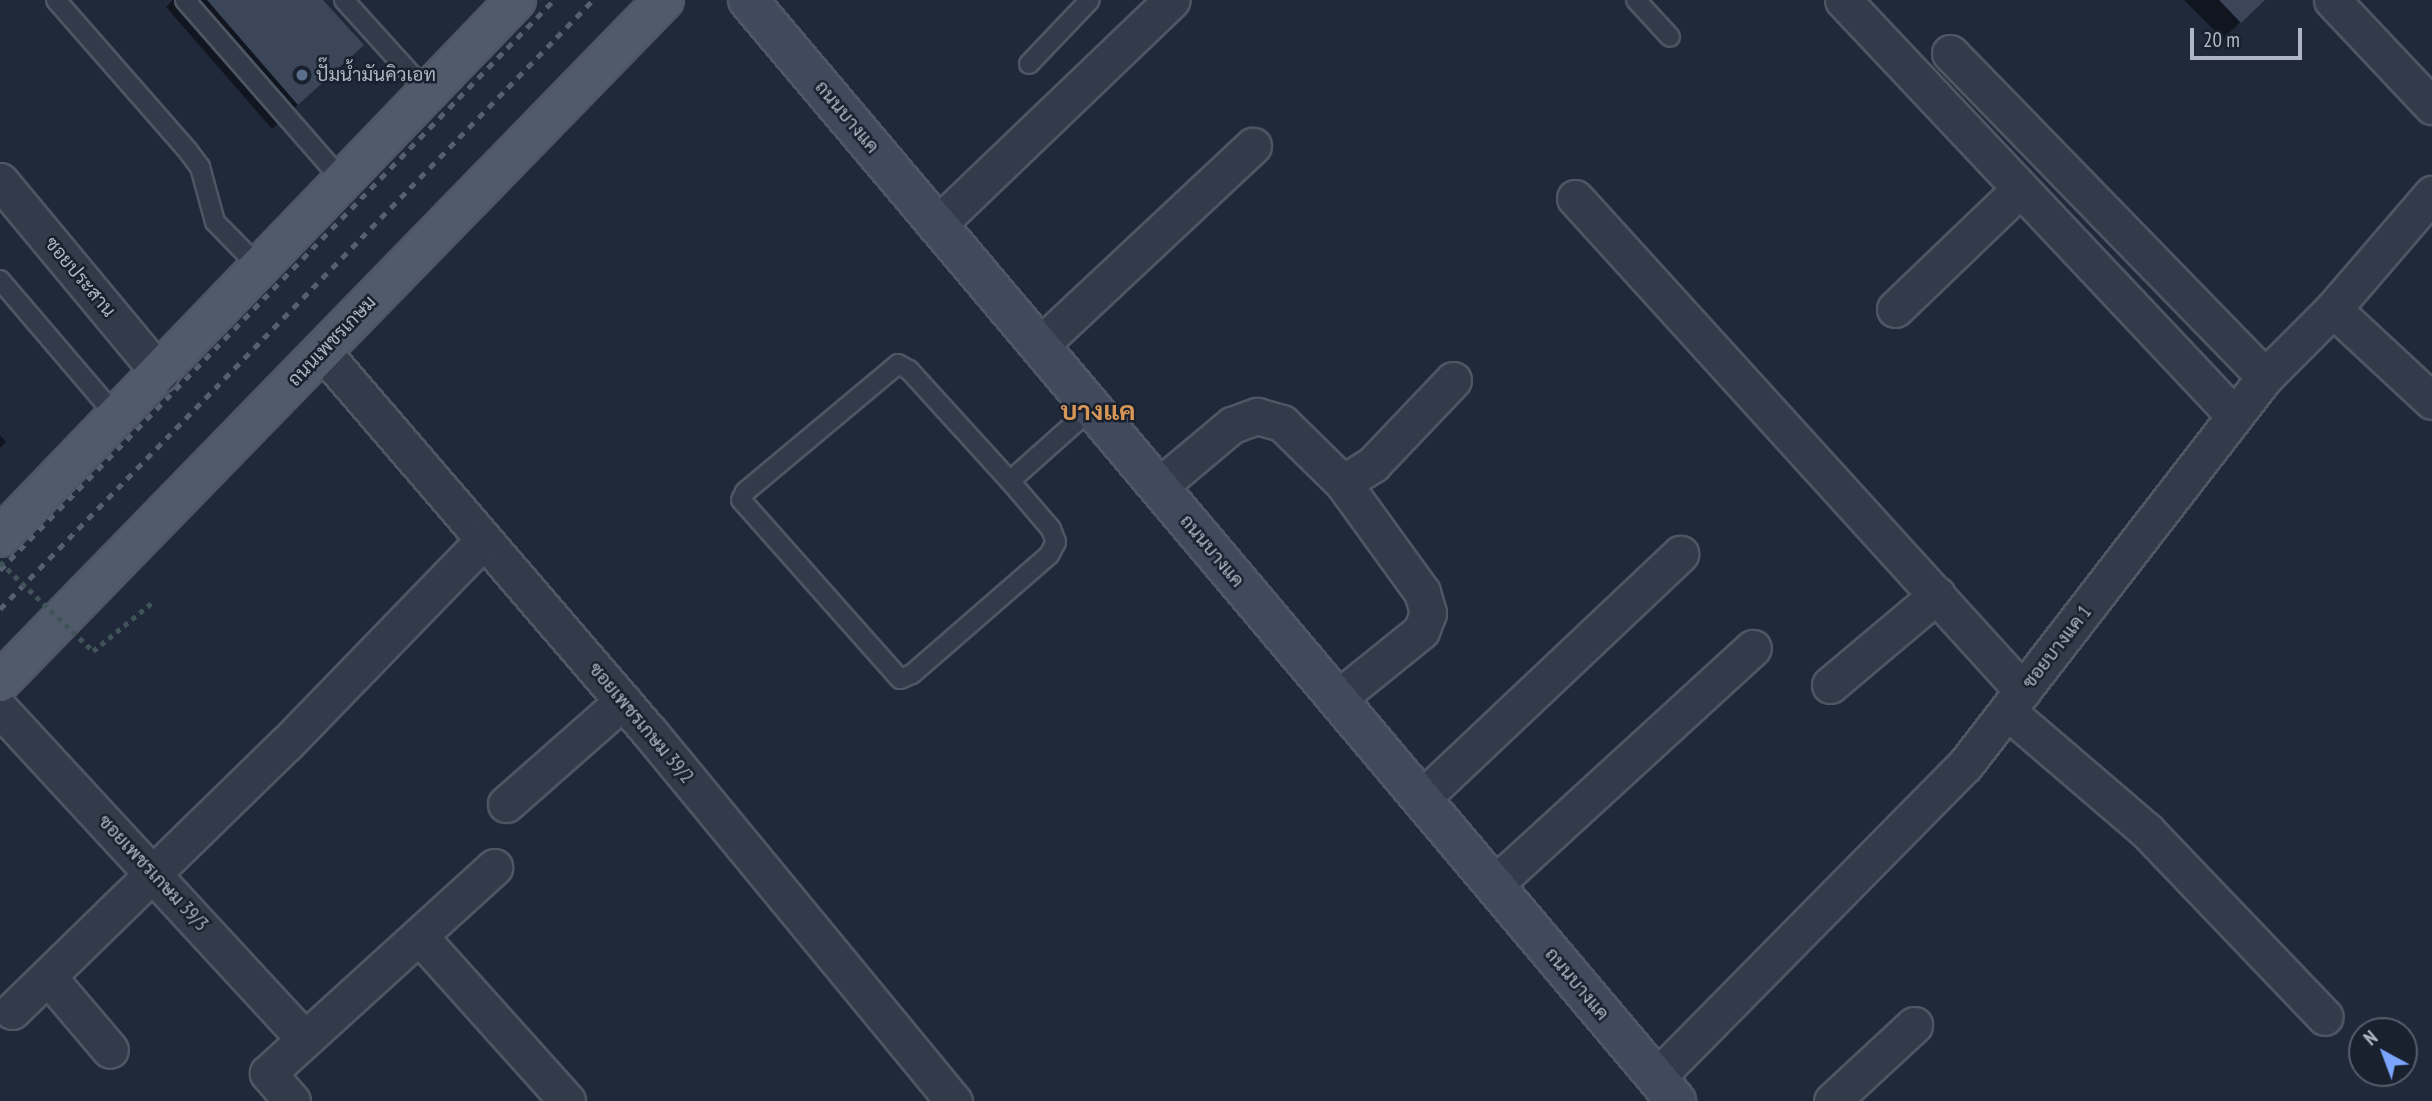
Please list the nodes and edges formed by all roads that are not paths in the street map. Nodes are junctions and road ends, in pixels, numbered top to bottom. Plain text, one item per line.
1 (56, 0) edge
2 (185, 0) edge
3 (344, 0) edge
4 (516, 0) edge
5 (664, 0) edge
6 (748, 0) edge
7 (1090, 0) edge
8 (1172, 0) edge
9 (1636, 0) edge
10 (1843, 0) edge
11 (2332, 0) edge
12 (1670, 37) dead end
13 (1950, 53) dead end
14 (1029, 64) dead end
15 (427, 92) junction
16 (2432, 106) edge
17 (1253, 146) dead end
18 (0, 181) edge
19 (344, 182) junction
20 (2019, 190) junction
21 (2432, 194) edge
22 (1574, 198) dead end
23 (937, 225) junction
24 (261, 269) junction
25 (0, 280) edge
26 (1895, 309) dead end
27 (2333, 309) junction
28 (1039, 346) junction
29 (322, 351) junction
30 (160, 374) junction
31 (2265, 377) junction
32 (1453, 380) dead end
33 (2432, 401) edge
34 (1092, 408) junction
35 (2234, 415) junction
36 (117, 417) junction
37 (1010, 481) junction
38 (1343, 483) junction
39 (1158, 487) junction
40 (0, 537) edge
41 (484, 541) junction
42 (1680, 554) dead end
43 (1937, 596) junction
44 (1753, 648) dead end
45 (0, 682) edge
46 (1830, 685) dead end
47 (1337, 699) junction
48 (623, 701) junction
49 (2015, 701) junction
50 (0, 709) edge
51 (1421, 799) junction
52 (506, 804) dead end
53 (494, 867) dead end
54 (154, 873) junction
55 (1494, 886) junction
56 (420, 937) junction
57 (49, 978) junction
58 (12, 1011) dead end
59 (2325, 1017) dead end
60 (1914, 1025) dead end
61 (304, 1039) junction
62 (110, 1050) dead end
63 (1666, 1089) edge
64 (292, 1101) edge
65 (567, 1101) edge
66 (954, 1101) edge
67 (1832, 1101) edge

1 - 24 lane
2 - 19 lane
3 - 15 lane
4 - 15 main road
5 - 29 main road, ถนนเพชรเกษม
6 - 23 main road, ถนนบางแค
7 - 14 lane
8 - 23 street
9 - 12 lane
10 - 20 street
11 - 16 street
13 - 31 street
15 - 19 main road
17 - 28 street
18 - 30 street, ซอยประสาน
19 - 24 main road
20 - 26 street
20 - 35 street
21 - 27 street, ซอยบางแค 1
22 - 43 street
23 - 28 main road, ถนนบางแค
24 - 30 main road
25 - 36 lane
27 - 31 street, ซอยบางแค 1
27 - 33 street
28 - 34 main road, ถนนบางแค
29 - 41 street, ซอยเพชรเกษม 39/2
29 - 45 main road, ถนนเพชรเกษม
30 - 36 main road
31 - 35 street, ซอยบางแค 1
32 - 38 street
34 - 37 lane
34 - 39 main road, ถนนบางแค
35 - 49 street, ซอยบางแค 1
36 - 40 main road
37 - 37 lane
38 - 39 street
38 - 47 street
39 - 47 main road, ถนนบางแค
41 - 48 street, ซอยเพชรเกษม 39/2
41 - 54 street
42 - 51 street
43 - 46 street
43 - 49 street
44 - 55 street
47 - 51 main road, ถนนบางแค
48 - 52 street
48 - 66 street, ซอยเพชรเกษม 39/2
49 - 59 street
49 - 63 street, ซอยบางแค 1
50 - 54 street, ซอยเพชรเกษม 39/3
51 - 55 main road, ถนนบางแค
53 - 56 street
54 - 57 street
54 - 61 street, ซอยเพชรเกษม 39/3
55 - 63 main road, ถนนบางแค
56 - 61 street
56 - 65 street
57 - 58 street
57 - 62 street
60 - 67 street
61 - 64 street

